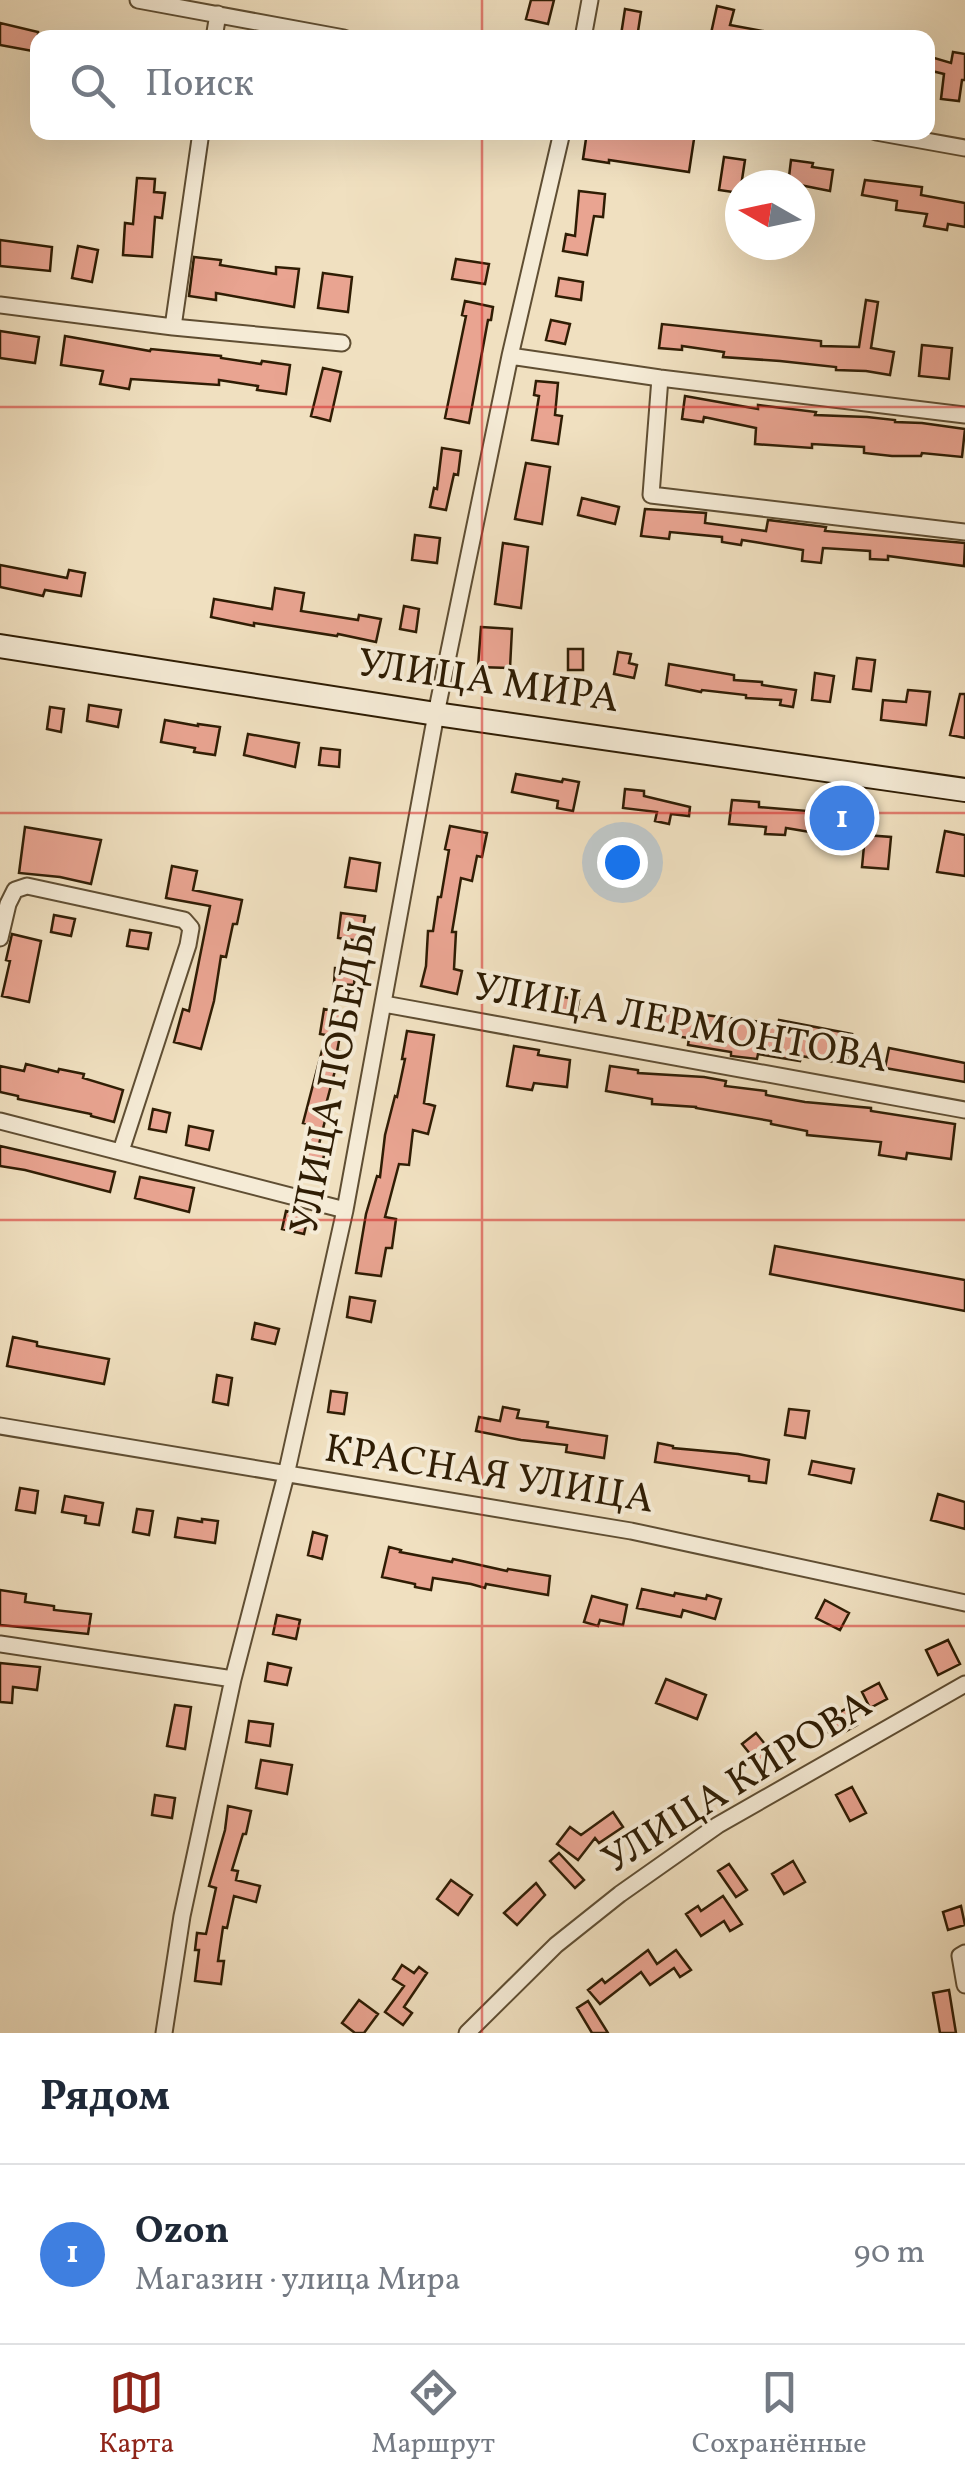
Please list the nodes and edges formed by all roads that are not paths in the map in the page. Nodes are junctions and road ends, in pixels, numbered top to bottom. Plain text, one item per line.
1 (138, 0) edge
2 (590, 0) edge
3 (218, 14) junction
4 (215, 30) edge
5 (302, 30) edge
6 (584, 30) edge
7 (200, 140) edge
8 (560, 140) edge
9 (920, 140) edge
10 (965, 148) edge
11 (0, 306) edge
12 (172, 327) junction
13 (342, 343) dead end
14 (510, 356) junction
15 (660, 378) junction
16 (965, 415) edge
17 (965, 532) edge
18 (0, 646) edge
19 (436, 714) junction
20 (965, 790) edge
21 (0, 938) edge
22 (384, 1004) junction
23 (965, 1110) edge
24 (0, 1121) edge
25 (121, 1151) junction
26 (344, 1210) junction
27 (0, 1426) edge
28 (286, 1475) junction
29 (965, 1603) edge
30 (0, 1644) edge
31 (234, 1679) junction
32 (965, 1684) edge
33 (965, 1953) edge
34 (965, 1985) edge
35 (164, 2033) edge
36 (467, 2033) edge

1 - 3 street
2 - 6 street
3 - 4 street
3 - 5 street
7 - 12 street
8 - 14 street, УЛИЦА ПОБЕДЫ
9 - 10 street
11 - 12 street
12 - 13 street
14 - 15 street
14 - 19 street, УЛИЦА ПОБЕДЫ
15 - 16 street
15 - 17 street
18 - 19 main road, УЛИЦА МИРА
19 - 20 main road, УЛИЦА МИРА
19 - 22 street, УЛИЦА ПОБЕДЫ
21 - 25 street
22 - 23 street, УЛИЦА ЛЕРМОНТОВА
22 - 26 street, УЛИЦА ПОБЕДЫ
24 - 25 street
25 - 26 street
26 - 28 street, УЛИЦА ПОБЕДЫ
27 - 28 street, КРАСНАЯ УЛИЦА
28 - 29 street, КРАСНАЯ УЛИЦА
28 - 31 street, УЛИЦА ПОБЕДЫ
30 - 31 street
31 - 35 street, УЛИЦА ПОБЕДЫ
32 - 36 street, УЛИЦА КИРОВА
33 - 34 street

